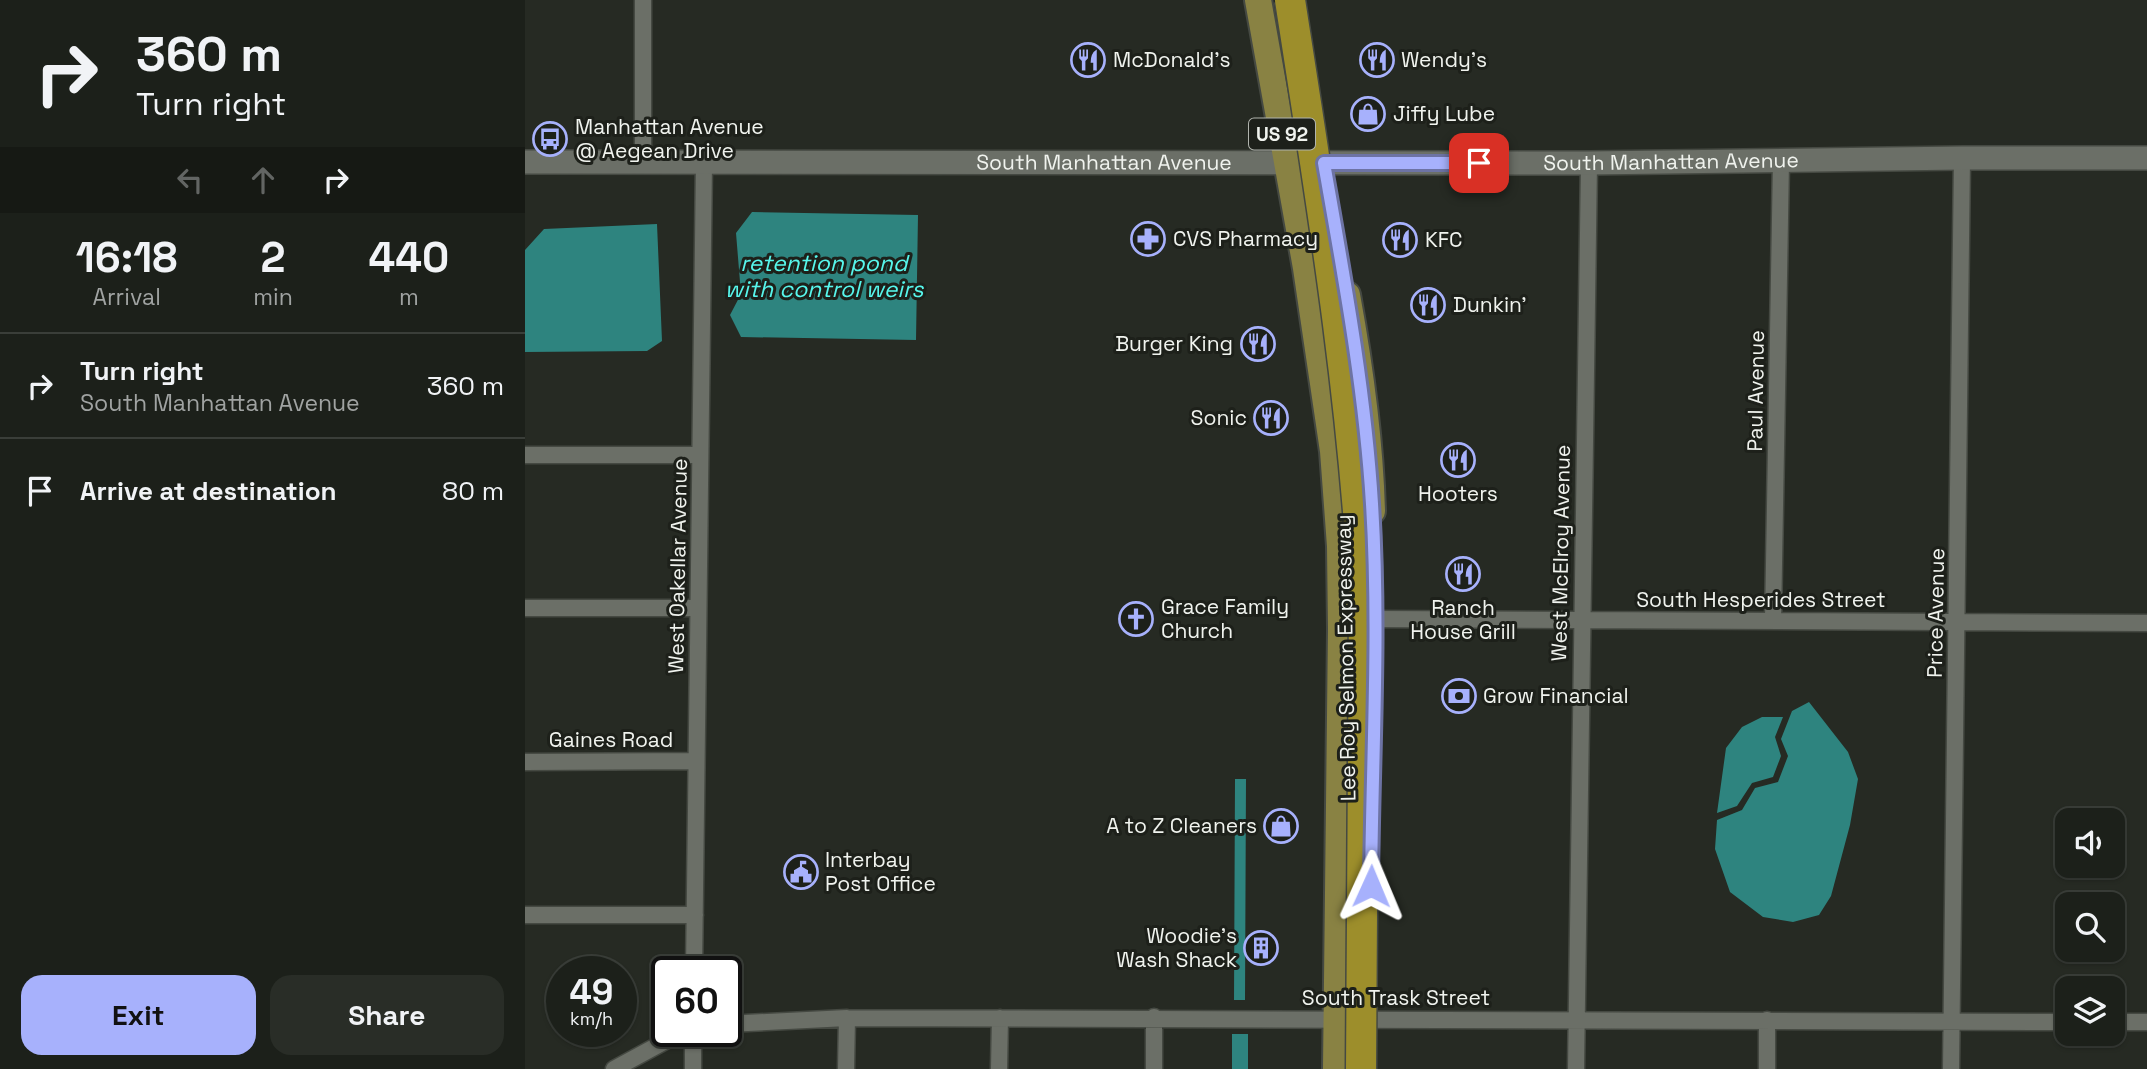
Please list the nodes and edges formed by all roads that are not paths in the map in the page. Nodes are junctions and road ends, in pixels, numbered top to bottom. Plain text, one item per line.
1 (643, 0) edge
2 (1258, 0) edge
3 (1269, 0) edge
4 (1277, 0) edge
5 (1293, 0) edge
6 (1962, 158) junction
7 (2147, 158) edge
8 (1781, 161) junction
9 (525, 162) edge
10 (643, 162) junction
11 (703, 162) junction
12 (1288, 162) junction
13 (1324, 163) junction
14 (1589, 163) junction
15 (700, 454) junction
16 (525, 455) edge
17 (1373, 525) junction
18 (1340, 546) junction
19 (525, 608) edge
20 (698, 608) junction
21 (1374, 619) junction
22 (1581, 620) junction
23 (1773, 621) junction
24 (1957, 622) junction
25 (2147, 623) edge
26 (697, 761) junction
27 (525, 762) edge
28 (1372, 774) junction
29 (1338, 858) junction
30 (525, 915) edge
31 (695, 915) junction
32 (694, 956) edge
33 (1154, 1017) junction
34 (847, 1018) junction
35 (1000, 1018) junction
36 (1336, 1019) junction
37 (1370, 1019) junction
38 (1577, 1019) junction
39 (1767, 1020) junction
40 (1952, 1021) junction
41 (2055, 1022) edge
42 (2125, 1022) edge
43 (2147, 1022) edge
44 (742, 1023) edge
45 (655, 1047) edge
46 (693, 1047) edge
47 (614, 1069) edge
48 (693, 1069) edge
49 (846, 1069) edge
50 (999, 1069) edge
51 (1154, 1069) edge
52 (1336, 1069) edge
53 (1345, 1069) edge
54 (1361, 1069) edge
55 (1369, 1069) edge
56 (1576, 1069) edge
57 (1766, 1069) edge
58 (1951, 1069) edge

1 - 10 street
2 - 12 main road, US 92
3 - 13 main road
4 - 53 highway, Lee Roy Selmon Expressway
5 - 13 main road, US 92
5 - 54 highway, Lee Roy Selmon Expressway, bridge
6 - 7 street, South Manhattan Avenue
6 - 8 street, South Manhattan Avenue
6 - 24 street, Price Avenue
8 - 14 street, South Manhattan Avenue
8 - 23 street, Paul Avenue
9 - 10 street, South Manhattan Avenue
10 - 11 street, South Manhattan Avenue
11 - 12 street, South Manhattan Avenue
11 - 15 street, West Oakellar Avenue
12 - 13 street, South Manhattan Avenue
12 - 17 main road
12 - 18 main road, US 92
13 - 14 street, South Manhattan Avenue
13 - 17 main road, US 92
14 - 22 street, West McElroy Avenue
15 - 16 street
15 - 20 street, West Oakellar Avenue
17 - 21 main road, US 92
18 - 28 main road
18 - 29 main road, US 92
19 - 20 street
20 - 26 street, West Oakellar Avenue
21 - 22 street, South Hesperides Street
21 - 28 main road, US 92
22 - 23 street, South Hesperides Street
22 - 38 street, West McElroy Avenue
23 - 24 street, South Hesperides Street
24 - 25 street, South Hesperides Street
24 - 40 street, Price Avenue
26 - 27 street, Gaines Road
26 - 31 street, West Oakellar Avenue
28 - 37 main road, US 92
29 - 36 main road, US 92
29 - 37 main road
30 - 31 street
31 - 32 street, West Oakellar Avenue
33 - 35 street, South Trask Street
33 - 36 street, South Trask Street
33 - 51 street
34 - 35 street, South Trask Street
34 - 44 street, South Trask Street
34 - 49 street
35 - 50 street
36 - 37 street, South Trask Street
36 - 52 main road, US 92
36 - 54 main road
37 - 38 street, South Trask Street
37 - 55 main road, US 92
38 - 39 street, South Trask Street
38 - 56 street, West McElroy Avenue
39 - 40 street, South Trask Street
39 - 57 street
40 - 41 street, South Trask Street
40 - 58 street, Price Avenue
42 - 43 street
45 - 47 street
46 - 48 street

